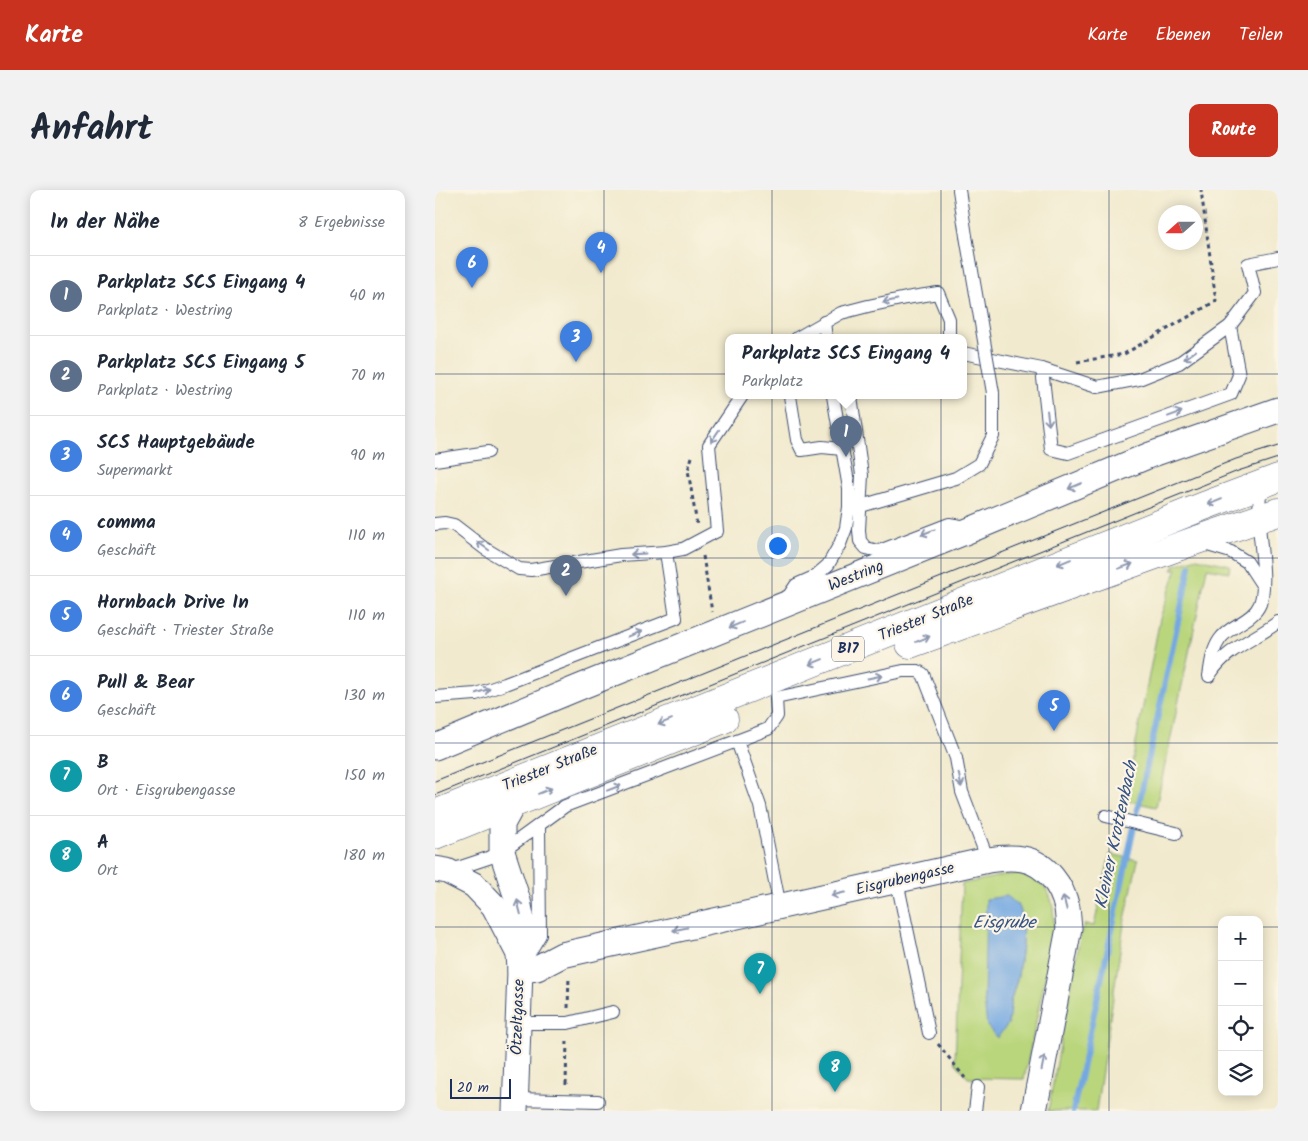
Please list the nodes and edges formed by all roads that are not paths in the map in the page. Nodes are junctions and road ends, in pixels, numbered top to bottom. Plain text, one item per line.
1 (959, 190) edge
2 (1278, 258) edge
3 (824, 322) junction
4 (1230, 326) junction
5 (804, 334) edge
6 (826, 334) edge
7 (949, 334) edge
8 (967, 354) edge
9 (1042, 370) junction
10 (740, 399) edge
11 (790, 399) edge
12 (834, 399) edge
13 (851, 399) edge
14 (1278, 410) edge
15 (842, 449) junction
16 (488, 452) dead end
17 (435, 460) edge
18 (1269, 481) edge
19 (855, 507) junction
20 (1272, 512) edge
21 (435, 524) edge
22 (975, 528) junction
23 (1194, 541) junction
24 (666, 552) junction
25 (1263, 588) junction
26 (781, 607) junction
27 (1278, 622) edge
28 (435, 697) edge
29 (776, 698) junction
30 (737, 741) junction
31 (435, 747) edge
32 (513, 804) junction
33 (435, 814) edge
34 (1112, 818) dead end
35 (539, 825) junction
36 (1176, 833) dead end
37 (435, 835) edge
38 (502, 852) junction
39 (988, 860) junction
40 (441, 871) edge
41 (897, 881) junction
42 (780, 907) junction
43 (519, 962) junction
44 (613, 1012) dead end
45 (518, 1023) junction
46 (929, 1033) road end
47 (978, 1087) road end
48 (598, 1101) dead end
49 (515, 1105) edge
50 (975, 1111) edge
51 (1034, 1111) edge

1 - 19 lane, bridge
2 - 4 lane
3 - 5 lane
3 - 6 lane
7 -> 3 lane
4 -> 9 lane
9 -> 4 lane
8 - 9 lane
10 -> 24 lane
11 - 15 lane
12 - 15 lane
13 - 19 lane
14 -> 22 street, Westring
15 - 19 lane
16 - 17 lane
18 - 20 lane
18 - 20 lane
18 -> 33 main road, Triester Straße / B17
22 -> 19 lane
19 - 26 lane
20 - 23 main road, Triester Straße / B17
20 - 25 lane
24 -> 21 lane
22 - 26 street, Westring
23 - 25 lane
29 -> 23 main road, Triester Straße / B17
28 -> 24 lane
25 - 27 lane
26 -> 31 street, Westring
29 - 30 lane
32 -> 29 main road, Triester Straße / B17
29 -> 39 lane
35 -> 30 lane
30 - 42 lane
32 - 37 main road, Triester Straße / B17
32 - 38 street, Ötzeltgasse
34 - 36 lane
35 - 38 lane
35 - 43 lane
38 - 40 lane
43 -> 38 street, Ötzeltgasse
39 - 41 street, Eisgrubengasse
51 -> 39 street, Eisgrubengasse
40 - 43 street, Ötzeltgasse
41 -> 42 street, Eisgrubengasse
41 - 46 lane
42 -> 43 street, Eisgrubengasse
43 - 45 street, Ötzeltgasse
44 - 45 lane
45 - 49 street, Ötzeltgasse
47 - 50 lane
48 - 49 lane

